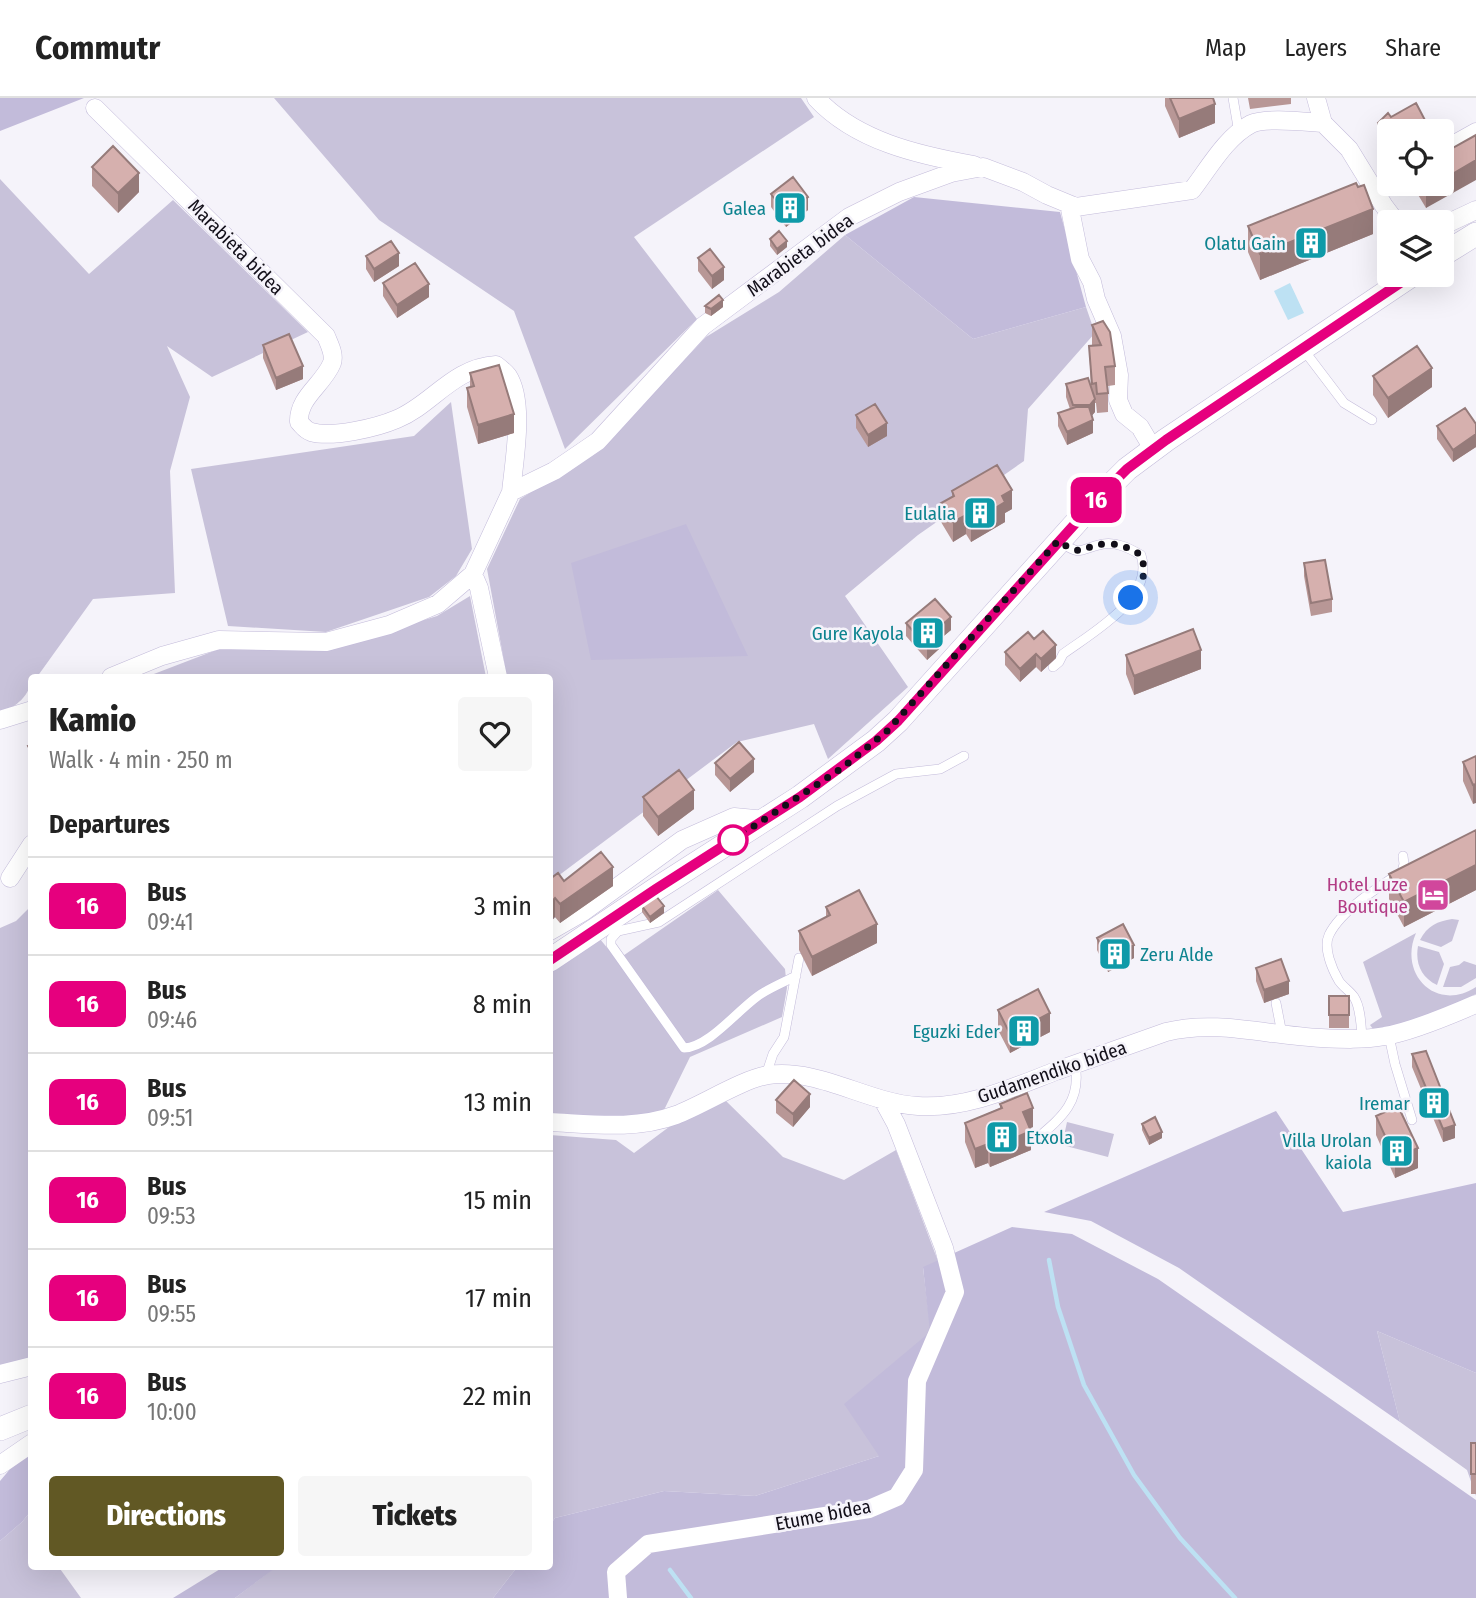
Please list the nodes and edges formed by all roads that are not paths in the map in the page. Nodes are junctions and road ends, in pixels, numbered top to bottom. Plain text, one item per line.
1 (816, 98) edge
2 (1233, 98) edge
3 (1316, 98) edge
4 (95, 108) dead end
5 (1323, 123) junction
6 (1476, 132) edge
7 (1239, 133) junction
8 (1454, 144) edge
9 (983, 167) junction
10 (1377, 180) edge
11 (1069, 204) junction
12 (1476, 210) edge
13 (1454, 220) edge
14 (1476, 234) edge
15 (1454, 248) edge
16 (1394, 287) edge
17 (1303, 349) junction
18 (1371, 420) dead end
19 (1153, 449) junction
20 (511, 492) junction
21 (1058, 541) junction
22 (472, 575) junction
23 (1052, 667) dead end
24 (118, 674) edge
25 (497, 674) edge
26 (28, 711) edge
27 (0, 720) edge
28 (964, 756) dead end
29 (765, 820) junction
30 (28, 849) edge
31 (1403, 856) dead end
32 (28, 870) edge
33 (5, 880) edge
34 (553, 929) edge
35 (553, 958) edge
36 (799, 958) dead end
37 (796, 976) junction
38 (1276, 1003) dead end
39 (1473, 1008) edge
40 (1282, 1034) junction
41 (1389, 1036) junction
42 (1362, 1038) junction
43 (1075, 1064) junction
44 (766, 1075) junction
45 (884, 1101) junction
46 (1412, 1120) dead end
47 (553, 1122) edge
48 (1035, 1140) dead end
49 (28, 1367) edge
50 (0, 1374) edge
51 (28, 1418) edge
52 (0, 1429) edge
53 (28, 1446) edge
54 (0, 1465) edge
55 (618, 1598) edge

1 - 9 street
2 - 7 lane
3 - 5 street
4 - 20 street, Marabieta bidea
5 - 7 street
5 - 10 street
6 - 8 street
7 - 11 street
9 - 11 street
9 - 20 street, Marabieta bidea
11 - 19 street
12 - 13 street
14 - 15 street
16 - 17 street
17 - 18 lane
17 - 19 street
19 - 21 street
20 - 22 street, Marabieta bidea
21 - 23 lane
21 - 29 street
22 - 24 street, Marabieta bidea
22 - 25 street
26 - 27 street
28 - 37 lane
29 - 34 street
29 - 35 street
30 - 33 street
31 - 42 lane
32 - 33 street
36 - 37 lane
37 - 44 lane
38 - 40 lane
39 - 41 street, Gudamendiko bidea
40 - 42 street, Gudamendiko bidea
40 - 43 street, Gudamendiko bidea
41 - 42 street, Gudamendiko bidea
41 - 46 lane
43 - 45 street, Gudamendiko bidea
43 - 48 lane
44 - 45 street, Gudamendiko bidea
44 - 47 street, Gudamendiko bidea
45 - 55 street, Etume bidea
49 - 50 street
51 - 52 street
53 - 54 street

